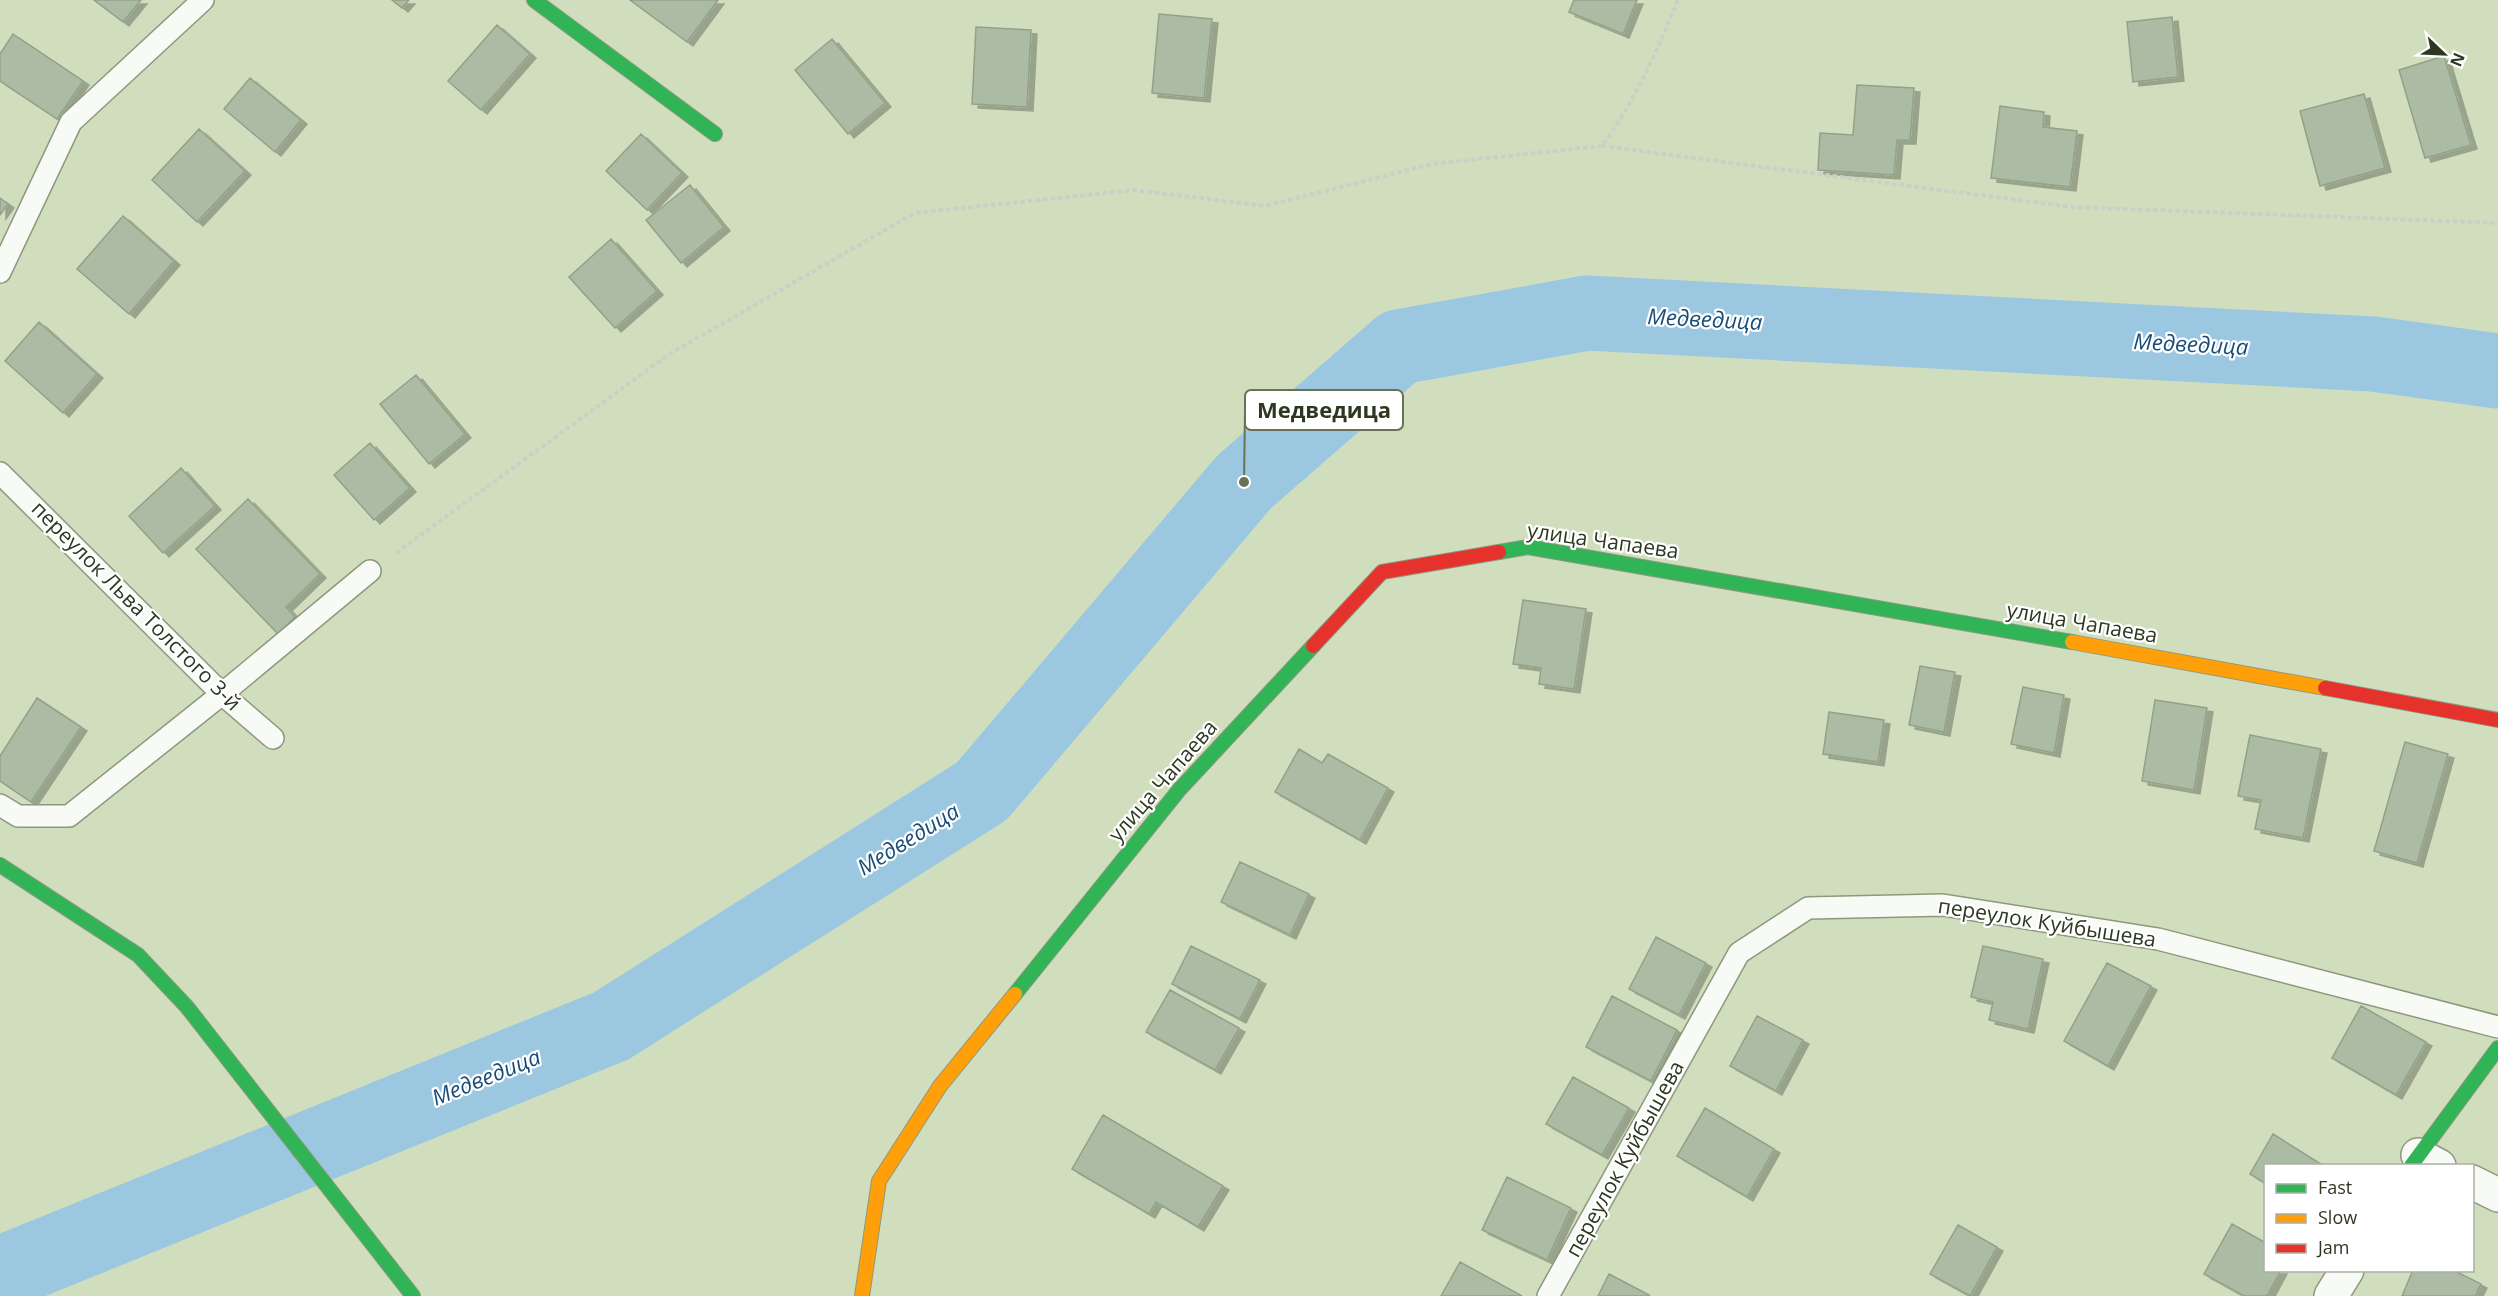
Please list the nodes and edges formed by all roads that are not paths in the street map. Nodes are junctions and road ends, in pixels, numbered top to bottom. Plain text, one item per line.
1 (202, 0) edge
2 (534, 0) edge
3 (715, 134) dead end
4 (0, 272) edge
5 (0, 472) edge
6 (370, 571) road end
7 (222, 694) junction
8 (2498, 720) edge
9 (273, 738) dead end
10 (0, 805) edge
11 (0, 865) edge
12 (2498, 1027) edge
13 (2498, 1048) edge
14 (2423, 1162) edge
15 (2474, 1183) edge
16 (2498, 1195) edge
17 (2346, 1272) edge
18 (413, 1296) edge
19 (862, 1296) edge
20 (1548, 1296) edge
21 (2331, 1296) edge

1 - 4 lane
2 - 3 street
5 - 7 lane, переулок Льва Толстого 3-й
6 - 7 lane
7 - 9 lane, переулок Льва Толстого 3-й
7 - 10 lane
8 - 19 street, улица Чапаева
11 - 18 street
12 - 20 lane, переулок Куйбышева
13 - 14 street
15 - 16 street
17 - 21 street

